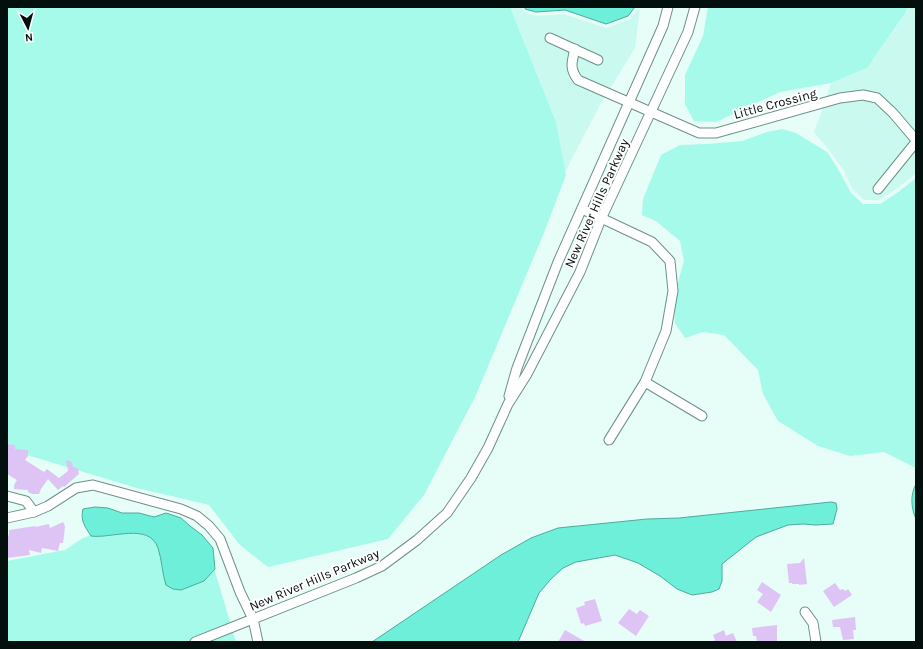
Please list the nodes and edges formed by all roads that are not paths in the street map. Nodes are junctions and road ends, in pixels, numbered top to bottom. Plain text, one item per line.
1 (668, 7) edge
2 (695, 7) edge
3 (550, 38) dead end
4 (575, 49) junction
5 (598, 60) dead end
6 (629, 101) junction
7 (651, 112) junction
8 (916, 141) edge
9 (878, 189) dead end
10 (582, 209) junction
11 (602, 219) junction
12 (645, 382) junction
13 (508, 404) junction
14 (702, 416) dead end
15 (609, 440) dead end
16 (7, 496) edge
17 (34, 512) junction
18 (7, 518) edge
19 (805, 612) dead end
20 (252, 619) junction
21 (195, 642) edge
22 (258, 642) edge
23 (816, 642) edge

1 - 6 street, New River Hills Parkway
2 - 7 street, New River Hills Parkway
3 - 4 street
4 - 5 street
4 - 6 street, Little Crossing
6 - 7 street, Little Crossing
6 - 10 street, New River Hills Parkway
7 - 8 street, Little Crossing
7 - 11 street, New River Hills Parkway
8 - 9 street
10 - 11 street
10 - 13 street, New River Hills Parkway
11 - 12 street
11 - 13 street, New River Hills Parkway
12 - 14 street
12 - 15 street
13 - 20 street, New River Hills Parkway
16 - 17 street
17 - 18 street
17 - 20 street
19 - 23 street
20 - 21 street, New River Hills Parkway
20 - 22 street

